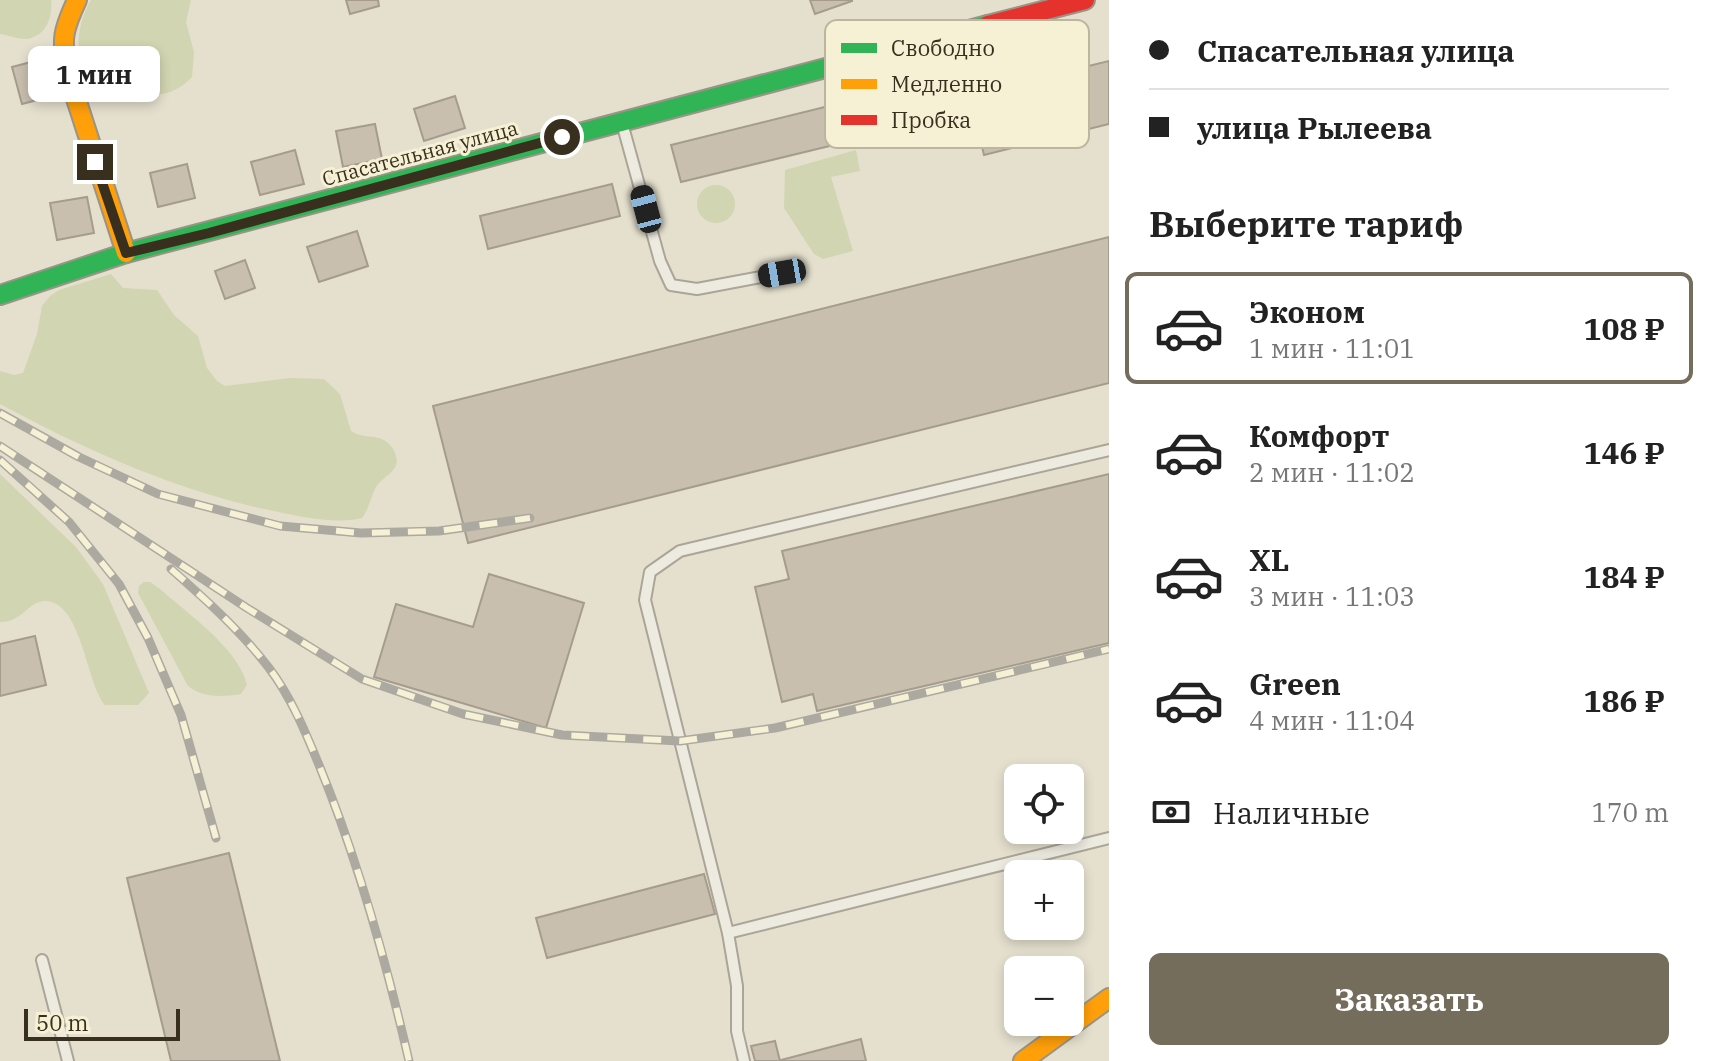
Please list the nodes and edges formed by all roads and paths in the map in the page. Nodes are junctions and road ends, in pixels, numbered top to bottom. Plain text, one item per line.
1 (77, 0) edge
2 (1085, 0) edge
3 (1008, 20) edge
4 (825, 68) edge
5 (621, 121) junction
6 (126, 253) junction
7 (782, 273) dead end
8 (0, 295) edge
9 (1109, 450) edge
10 (1109, 838) edge
11 (728, 933) junction
12 (42, 960) dead end
13 (1109, 998) edge
14 (68, 1061) edge
15 (744, 1061) edge
16 (1023, 1061) edge

1 - 6 street
2 - 3 street, Спасательная улица
4 - 5 street, Спасательная улица
5 - 6 street, Спасательная улица
5 - 7 lane
6 - 8 street, Спасательная улица
9 - 11 lane
10 - 11 lane
11 - 15 lane
12 - 14 lane
13 - 16 street

